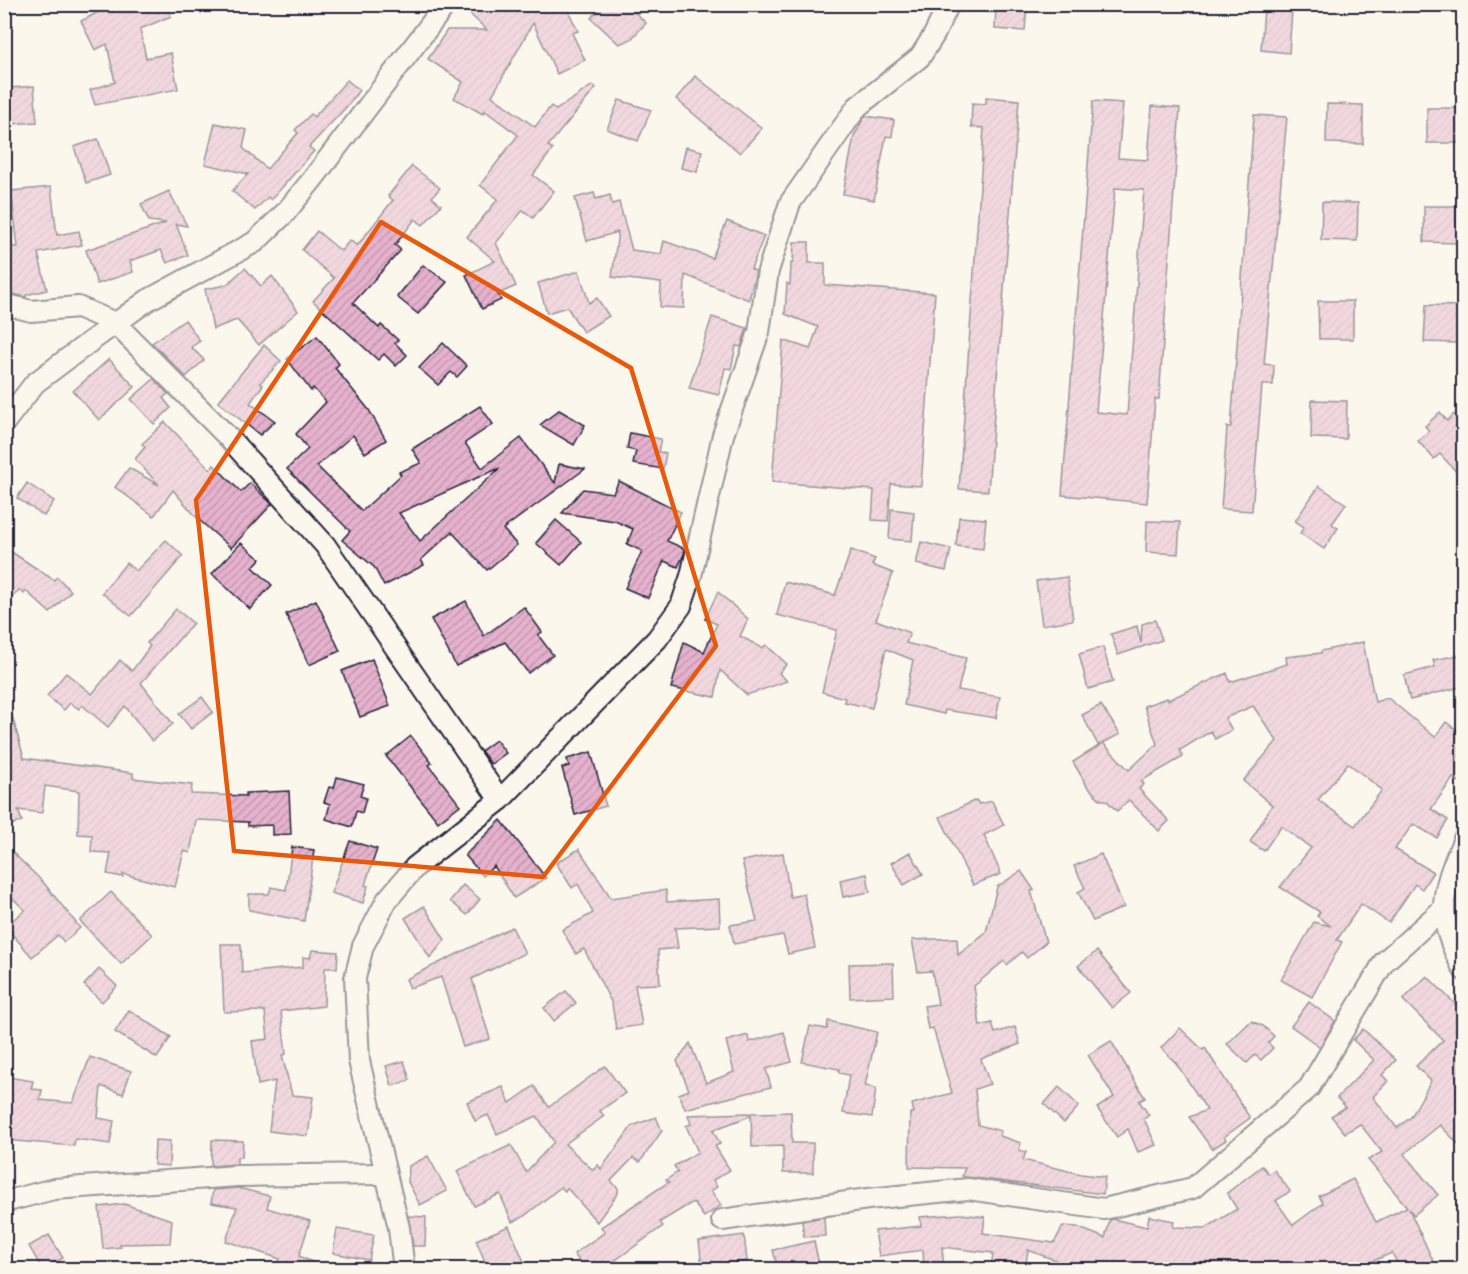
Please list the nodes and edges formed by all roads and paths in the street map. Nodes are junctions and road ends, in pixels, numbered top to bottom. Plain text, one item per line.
1 (446, 4) edge
2 (949, 4) edge
3 (4, 304) edge
4 (115, 323) junction
5 (4, 423) edge
6 (500, 800) junction
7 (1464, 839) edge
8 (1442, 910) junction
9 (1464, 970) edge
10 (384, 1173) junction
11 (4, 1202) edge
12 (722, 1220) dead end
13 (404, 1269) edge

1 - 4 street
2 - 6 street
3 - 4 street
4 - 5 street
4 - 6 street
6 - 10 street
7 - 8 street
8 - 9 street
8 - 12 street
10 - 11 street
10 - 13 street

